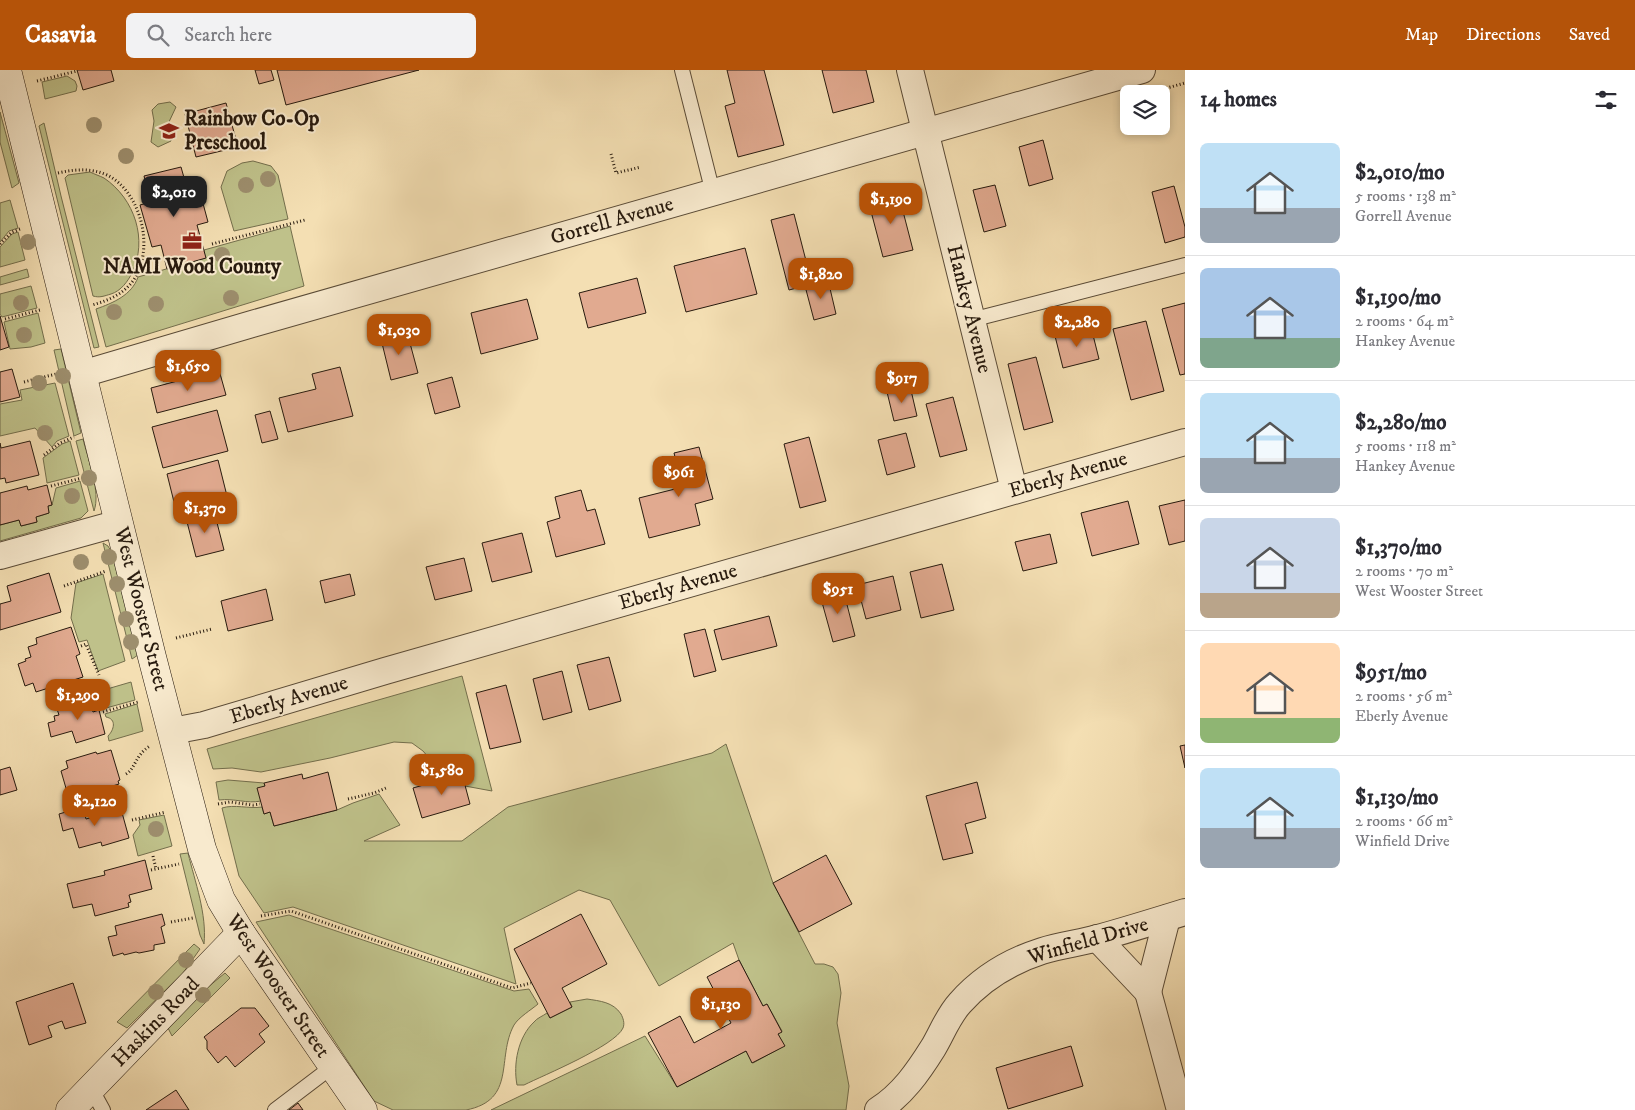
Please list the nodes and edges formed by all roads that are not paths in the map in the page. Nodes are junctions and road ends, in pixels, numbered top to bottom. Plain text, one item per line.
1 (7, 70) edge
2 (682, 70) edge
3 (910, 70) edge
4 (1148, 81) edge
5 (927, 132) junction
6 (713, 193) junction
7 (1185, 265) edge
8 (971, 320) junction
9 (69, 374) junction
10 (1185, 442) edge
11 (1014, 490) junction
12 (119, 524) junction
13 (0, 556) edge
14 (172, 731) junction
15 (1176, 915) edge
16 (251, 925) junction
17 (1097, 938) junction
18 (1148, 992) junction
19 (333, 1066) junction
20 (97, 1099) edge
21 (70, 1110) edge
22 (275, 1110) edge
23 (363, 1110) edge
24 (878, 1110) edge
25 (1180, 1110) edge

1 - 9 main road, West Wooster Street
2 - 6 lane
3 - 5 street, Hankey Avenue
4 - 5 street, Gorrell Avenue
5 - 6 street, Gorrell Avenue
5 - 8 street, Hankey Avenue
6 - 9 street, Gorrell Avenue
7 - 8 lane
8 - 11 street, Hankey Avenue
9 - 12 main road, West Wooster Street
10 - 11 street, Eberly Avenue
11 - 14 street, Eberly Avenue
12 - 13 street
12 - 14 main road, West Wooster Street
14 - 16 main road, West Wooster Street
15 - 17 street, Winfield Drive
15 - 18 street
16 - 19 main road, West Wooster Street
16 - 20 main road, Haskins Road
17 - 18 street
17 - 24 street, Winfield Drive
18 - 25 street
19 - 22 lane
19 - 23 main road, West Wooster Street
20 - 21 main road, Haskins Road

